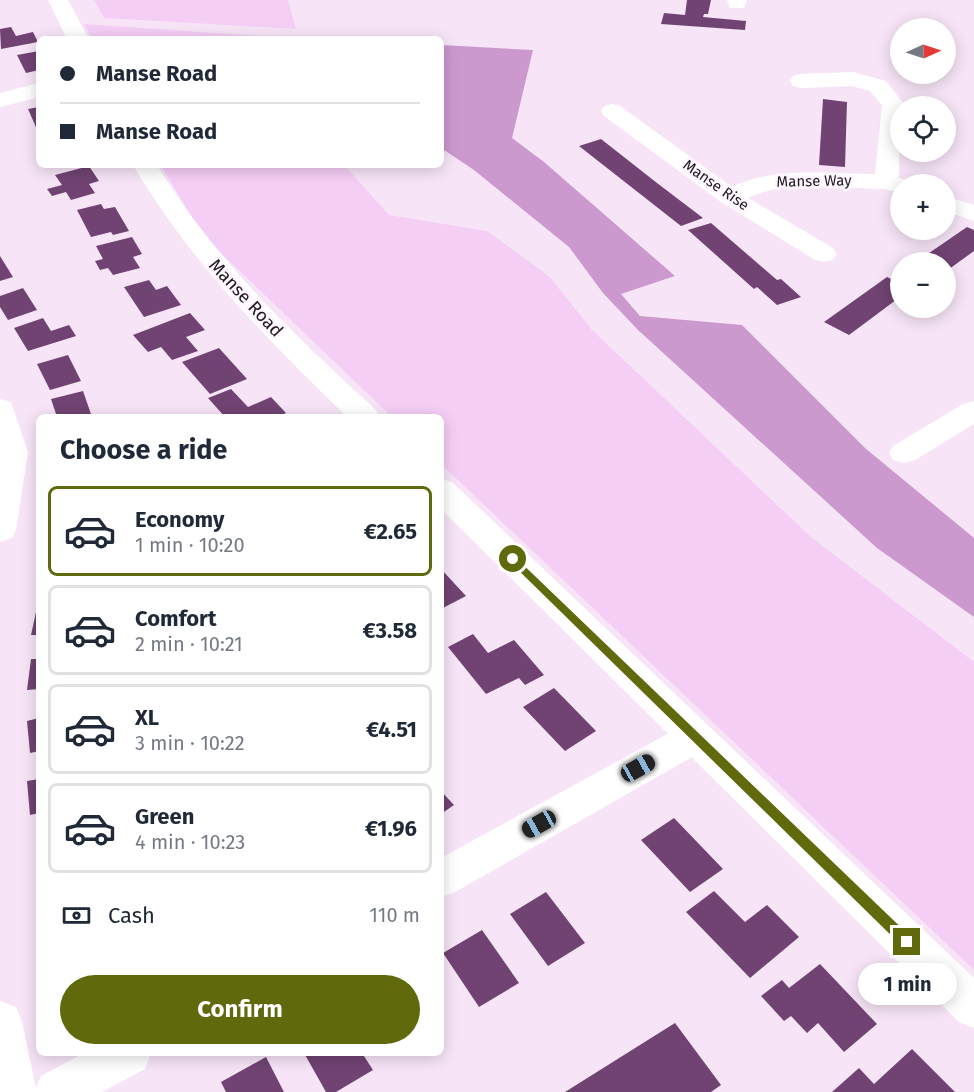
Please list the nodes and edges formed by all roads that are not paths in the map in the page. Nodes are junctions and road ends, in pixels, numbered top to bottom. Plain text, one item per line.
1 (58, 0) edge
2 (76, 36) edge
3 (801, 81) dead end
4 (36, 91) edge
5 (0, 100) edge
6 (612, 111) dead end
7 (147, 168) edge
8 (894, 174) edge
9 (890, 184) edge
10 (730, 197) junction
11 (956, 206) edge
12 (974, 213) edge
13 (824, 254) dead end
14 (0, 408) edge
15 (973, 412) edge
16 (362, 414) edge
17 (904, 453) dead end
18 (444, 493) edge
19 (0, 530) edge
20 (695, 737) junction
21 (444, 877) edge
22 (974, 1007) edge
23 (0, 1022) edge
24 (123, 1056) edge
25 (14, 1092) edge
26 (57, 1092) edge

1 - 2 street
3 - 8 street
4 - 5 street
6 - 10 street, Manse Rise
7 - 16 street, Manse Road
9 - 10 street, Manse Way
10 - 13 street, Manse Rise
11 - 12 street
14 - 19 street
15 - 17 street
18 - 20 street
20 - 21 street
20 - 22 street
23 - 25 street
24 - 26 street

